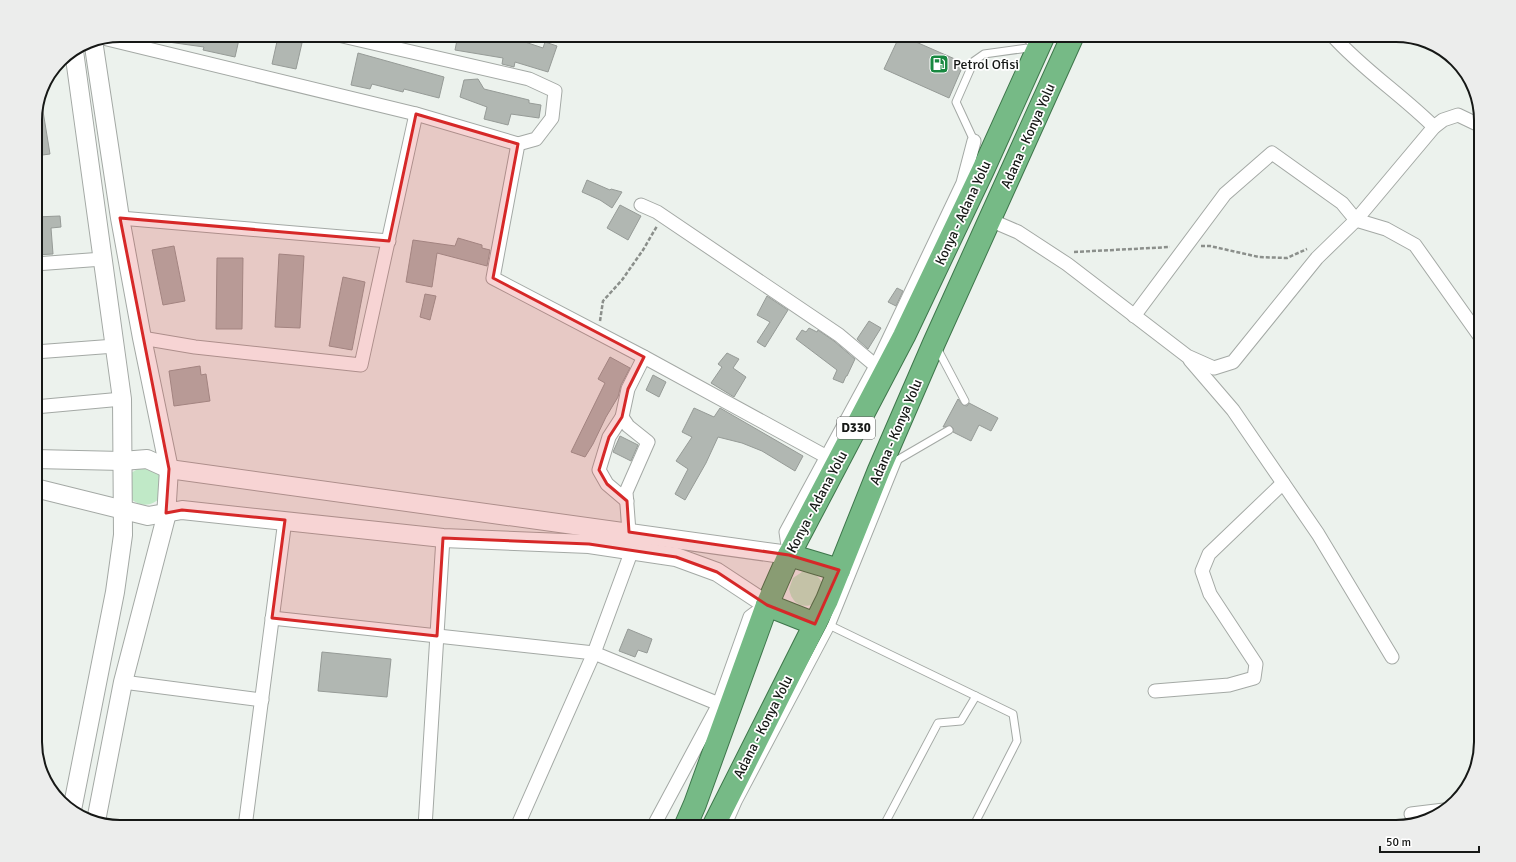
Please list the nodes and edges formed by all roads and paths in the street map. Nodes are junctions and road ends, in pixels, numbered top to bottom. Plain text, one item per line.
1 (120, 42) edge
2 (368, 42) edge
3 (1026, 42) edge
4 (1036, 42) edge
5 (1070, 42) edge
6 (1338, 42) edge
7 (94, 46) edge
8 (75, 56) edge
9 (416, 114) junction
10 (1474, 123) edge
11 (1434, 127) junction
12 (974, 141) junction
13 (518, 144) junction
14 (983, 170) junction
15 (641, 205) dead end
16 (664, 216) junction
17 (120, 218) junction
18 (990, 220) junction
19 (1356, 220) junction
20 (388, 241) junction
21 (103, 259) junction
22 (42, 263) edge
23 (1134, 316) junction
24 (1474, 328) edge
25 (598, 333) junction
26 (142, 338) junction
27 (934, 342) junction
28 (115, 346) junction
29 (42, 351) edge
30 (1187, 356) junction
31 (644, 357) junction
32 (876, 366) junction
33 (122, 399) junction
34 (965, 401) dead end
35 (42, 406) edge
36 (622, 417) junction
37 (949, 430) dead end
38 (828, 457) junction
39 (42, 459) edge
40 (122, 461) junction
41 (889, 465) junction
42 (169, 469) junction
43 (1283, 483) junction
44 (42, 490) edge
45 (628, 501) junction
46 (123, 510) junction
47 (166, 513) junction
48 (285, 520) junction
49 (629, 532) junction
50 (443, 538) junction
51 (632, 550) junction
52 (789, 555) junction
53 (839, 570) junction
54 (767, 605) junction
55 (272, 618) junction
56 (823, 625) junction
57 (437, 636) junction
58 (594, 653) junction
59 (1392, 657) dead end
60 (123, 682) junction
61 (1155, 692) dead end
62 (976, 696) junction
63 (262, 700) junction
64 (719, 704) junction
65 (73, 805) edge
66 (1432, 812) edge
67 (1411, 814) dead end
68 (97, 816) edge
69 (246, 820) edge
70 (425, 820) edge
71 (520, 820) edge
72 (657, 820) edge
73 (688, 820) edge
74 (717, 820) edge
75 (731, 820) edge
76 (887, 820) edge
77 (977, 820) edge

1 - 9 street
2 - 13 street
3 - 12 lane
4 - 14 highway, Konya - Adana Yolu / D330
5 - 18 highway, Adana - Konya Yolu / D330
6 - 11 street
7 - 17 main road
8 - 21 main road
9 - 13 street
9 - 20 street
10 - 11 street
11 - 19 street
12 - 14 lane
12 - 32 street
13 - 25 street
14 - 52 highway, Konya - Adana Yolu / D330
15 - 16 street
16 - 25 path
16 - 32 street
17 - 20 street
17 - 26 main road
18 - 23 street
18 - 27 highway, Adana - Konya Yolu / D330
19 - 23 street
19 - 24 street
19 - 30 street
20 - 26 street
21 - 22 street
21 - 28 main road
23 - 30 street
25 - 31 street
26 - 42 main road
27 - 34 lane
27 - 41 highway, Adana - Konya Yolu / D330
28 - 29 street
28 - 33 main road
30 - 43 street
31 - 36 street
31 - 38 street
32 - 38 street
33 - 35 street
33 - 40 main road
36 - 45 street
36 - 45 street
37 - 41 lane
38 - 52 street
39 - 40 main road
40 - 42 main road
40 - 46 main road
41 - 53 highway, Adana - Konya Yolu / D330
41 - 56 lane
42 - 47 main road
42 - 49 main road
43 - 59 street
43 - 61 street
44 - 46 main road
45 - 49 street
46 - 47 main road
46 - 65 main road
47 - 48 main road
47 - 60 main road
48 - 50 main road
48 - 55 street
49 - 52 main road
50 - 51 main road
50 - 57 street
51 - 54 main road
51 - 58 street
52 - 53 highway
52 - 54 highway, Konya - Adana Yolu / D330
53 - 56 highway, Adana - Konya Yolu / D330
54 - 56 highway
54 - 64 street
54 - 73 highway, Konya - Adana Yolu / D330
55 - 57 street
55 - 63 street
56 - 62 lane
56 - 74 highway, Adana - Konya Yolu / D330
56 - 75 lane
57 - 58 street
57 - 70 street
58 - 64 street
58 - 71 street
60 - 63 street
60 - 68 main road
62 - 76 lane
62 - 77 lane
63 - 69 street
64 - 72 street
66 - 67 street

